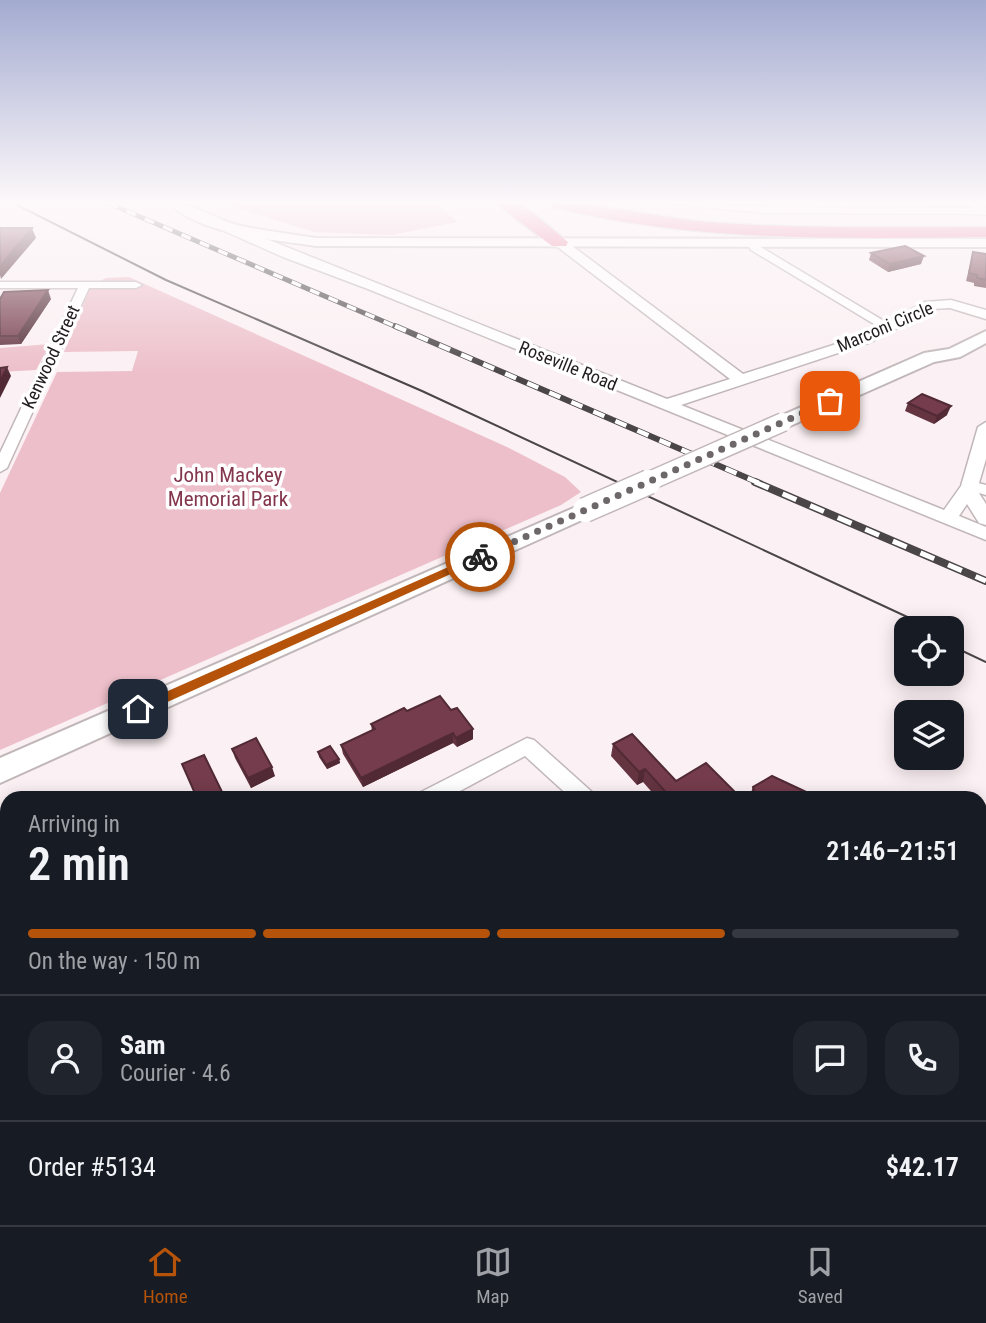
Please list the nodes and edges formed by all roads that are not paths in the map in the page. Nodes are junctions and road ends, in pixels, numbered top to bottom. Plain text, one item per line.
1 (306, 260) edge
2 (775, 260) edge
3 (584, 261) edge
4 (0, 285) edge
5 (85, 285) junction
6 (136, 285) dead end
7 (986, 317) edge
8 (888, 327) junction
9 (986, 336) edge
10 (930, 357) junction
11 (740, 379) junction
12 (665, 405) junction
13 (986, 427) edge
14 (0, 468) edge
15 (977, 483) edge
16 (948, 519) junction
17 (986, 519) edge
18 (986, 534) edge
19 (0, 771) edge
20 (441, 791) edge
21 (577, 791) edge

1 - 12 street, Roseville Road
2 - 8 street
3 - 11 street
4 - 5 street
5 - 6 street
5 - 14 street, Kenwood Street
7 - 8 street, Marconi Circle
7 - 10 main road
8 - 11 street, Marconi Circle
9 - 10 main road
10 - 19 main road, bridge
11 - 12 street, Marconi Circle
12 - 16 street, Roseville Road
13 - 15 street
15 - 16 street
15 - 17 street
16 - 18 street, Roseville Road
20 - 21 street

